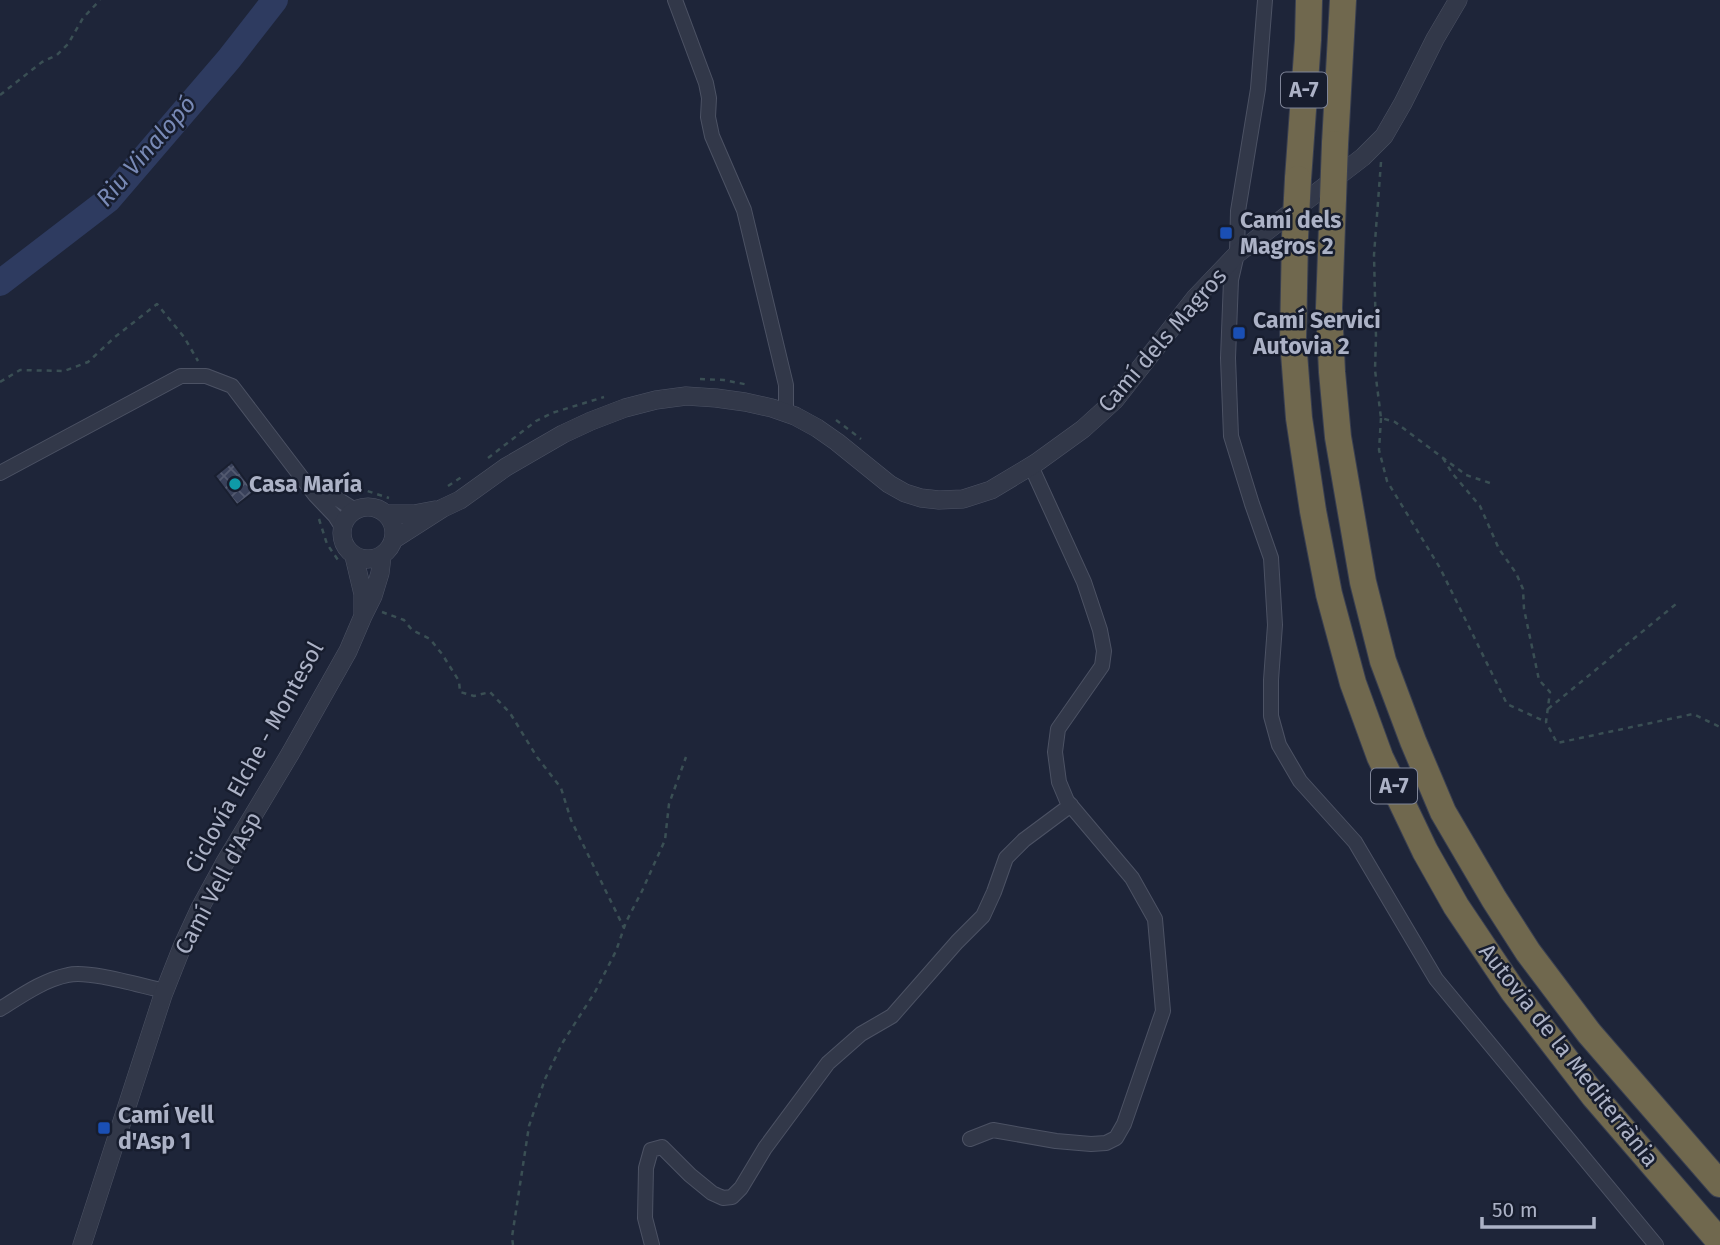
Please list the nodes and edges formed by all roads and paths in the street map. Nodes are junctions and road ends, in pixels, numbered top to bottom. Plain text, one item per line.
1 (100, 0) edge
2 (675, 0) edge
3 (1265, 0) edge
4 (1309, 0) edge
5 (1343, 0) edge
6 (1458, 0) edge
7 (0, 95) edge
8 (1384, 136) junction
9 (1237, 254) junction
10 (206, 376) junction
11 (691, 380) dead end
12 (0, 382) edge
13 (757, 387) dead end
14 (608, 396) dead end
15 (786, 413) junction
16 (832, 417) dead end
17 (1381, 418) junction
18 (867, 445) dead end
19 (1443, 458) junction
20 (483, 462) dead end
21 (1031, 466) junction
22 (0, 473) edge
23 (463, 476) dead end
24 (1490, 483) dead end
25 (447, 486) dead end
26 (326, 498) junction
27 (390, 507) junction
28 (443, 508) junction
29 (355, 509) junction
30 (342, 527) junction
31 (393, 540) junction
32 (382, 556) junction
33 (349, 562) junction
34 (1676, 604) dead end
35 (365, 612) junction
36 (1548, 709) junction
37 (1546, 722) junction
38 (1720, 727) edge
39 (686, 757) dead end
40 (1071, 805) junction
41 (624, 928) junction
42 (165, 991) junction
43 (0, 1009) edge
44 (970, 1139) dead end
45 (1720, 1184) edge
46 (1720, 1242) edge
47 (82, 1245) edge
48 (513, 1245) edge
49 (652, 1245) edge
50 (1656, 1245) edge

1 - 7 path
2 - 15 street
3 - 9 street
4 - 46 highway, Autovia de la Mediterrània / A-7, bridge
5 - 45 highway, Autovia de la Mediterrània / A-7, bridge
6 - 8 street, Camí dels Magros
8 - 9 street, Camí dels Magros
8 - 17 path
9 - 21 street, Camí dels Magros
9 - 50 street
10 - 12 path
10 - 22 street
10 - 26 street
11 - 13 path
14 - 20 path
15 - 21 street, Camí dels Magros
15 - 28 street, Camí dels Magros
16 - 18 path
17 - 19 path
17 - 37 path
19 - 24 path
19 - 36 path
21 - 40 street
23 - 25 path
26 - 27 path
26 - 29 street
26 - 30 street
26 - 33 path
27 - 28 street, Camí dels Magros
27 - 29 street
27 - 31 street
28 - 31 street, Camí dels Magros
29 - 30 street
30 - 33 street
31 - 32 street
32 - 33 street
32 - 35 street, Camí Vell d'Asp
33 - 35 street, Camí Vell d'Asp
34 - 36 path
35 - 41 path
35 - 42 street, Camí Vell d'Asp
36 - 37 path
37 - 38 path
39 - 41 path
40 - 44 street
40 - 49 street
41 - 48 path
42 - 43 street
42 - 47 street, Camí Vell d'Asp

